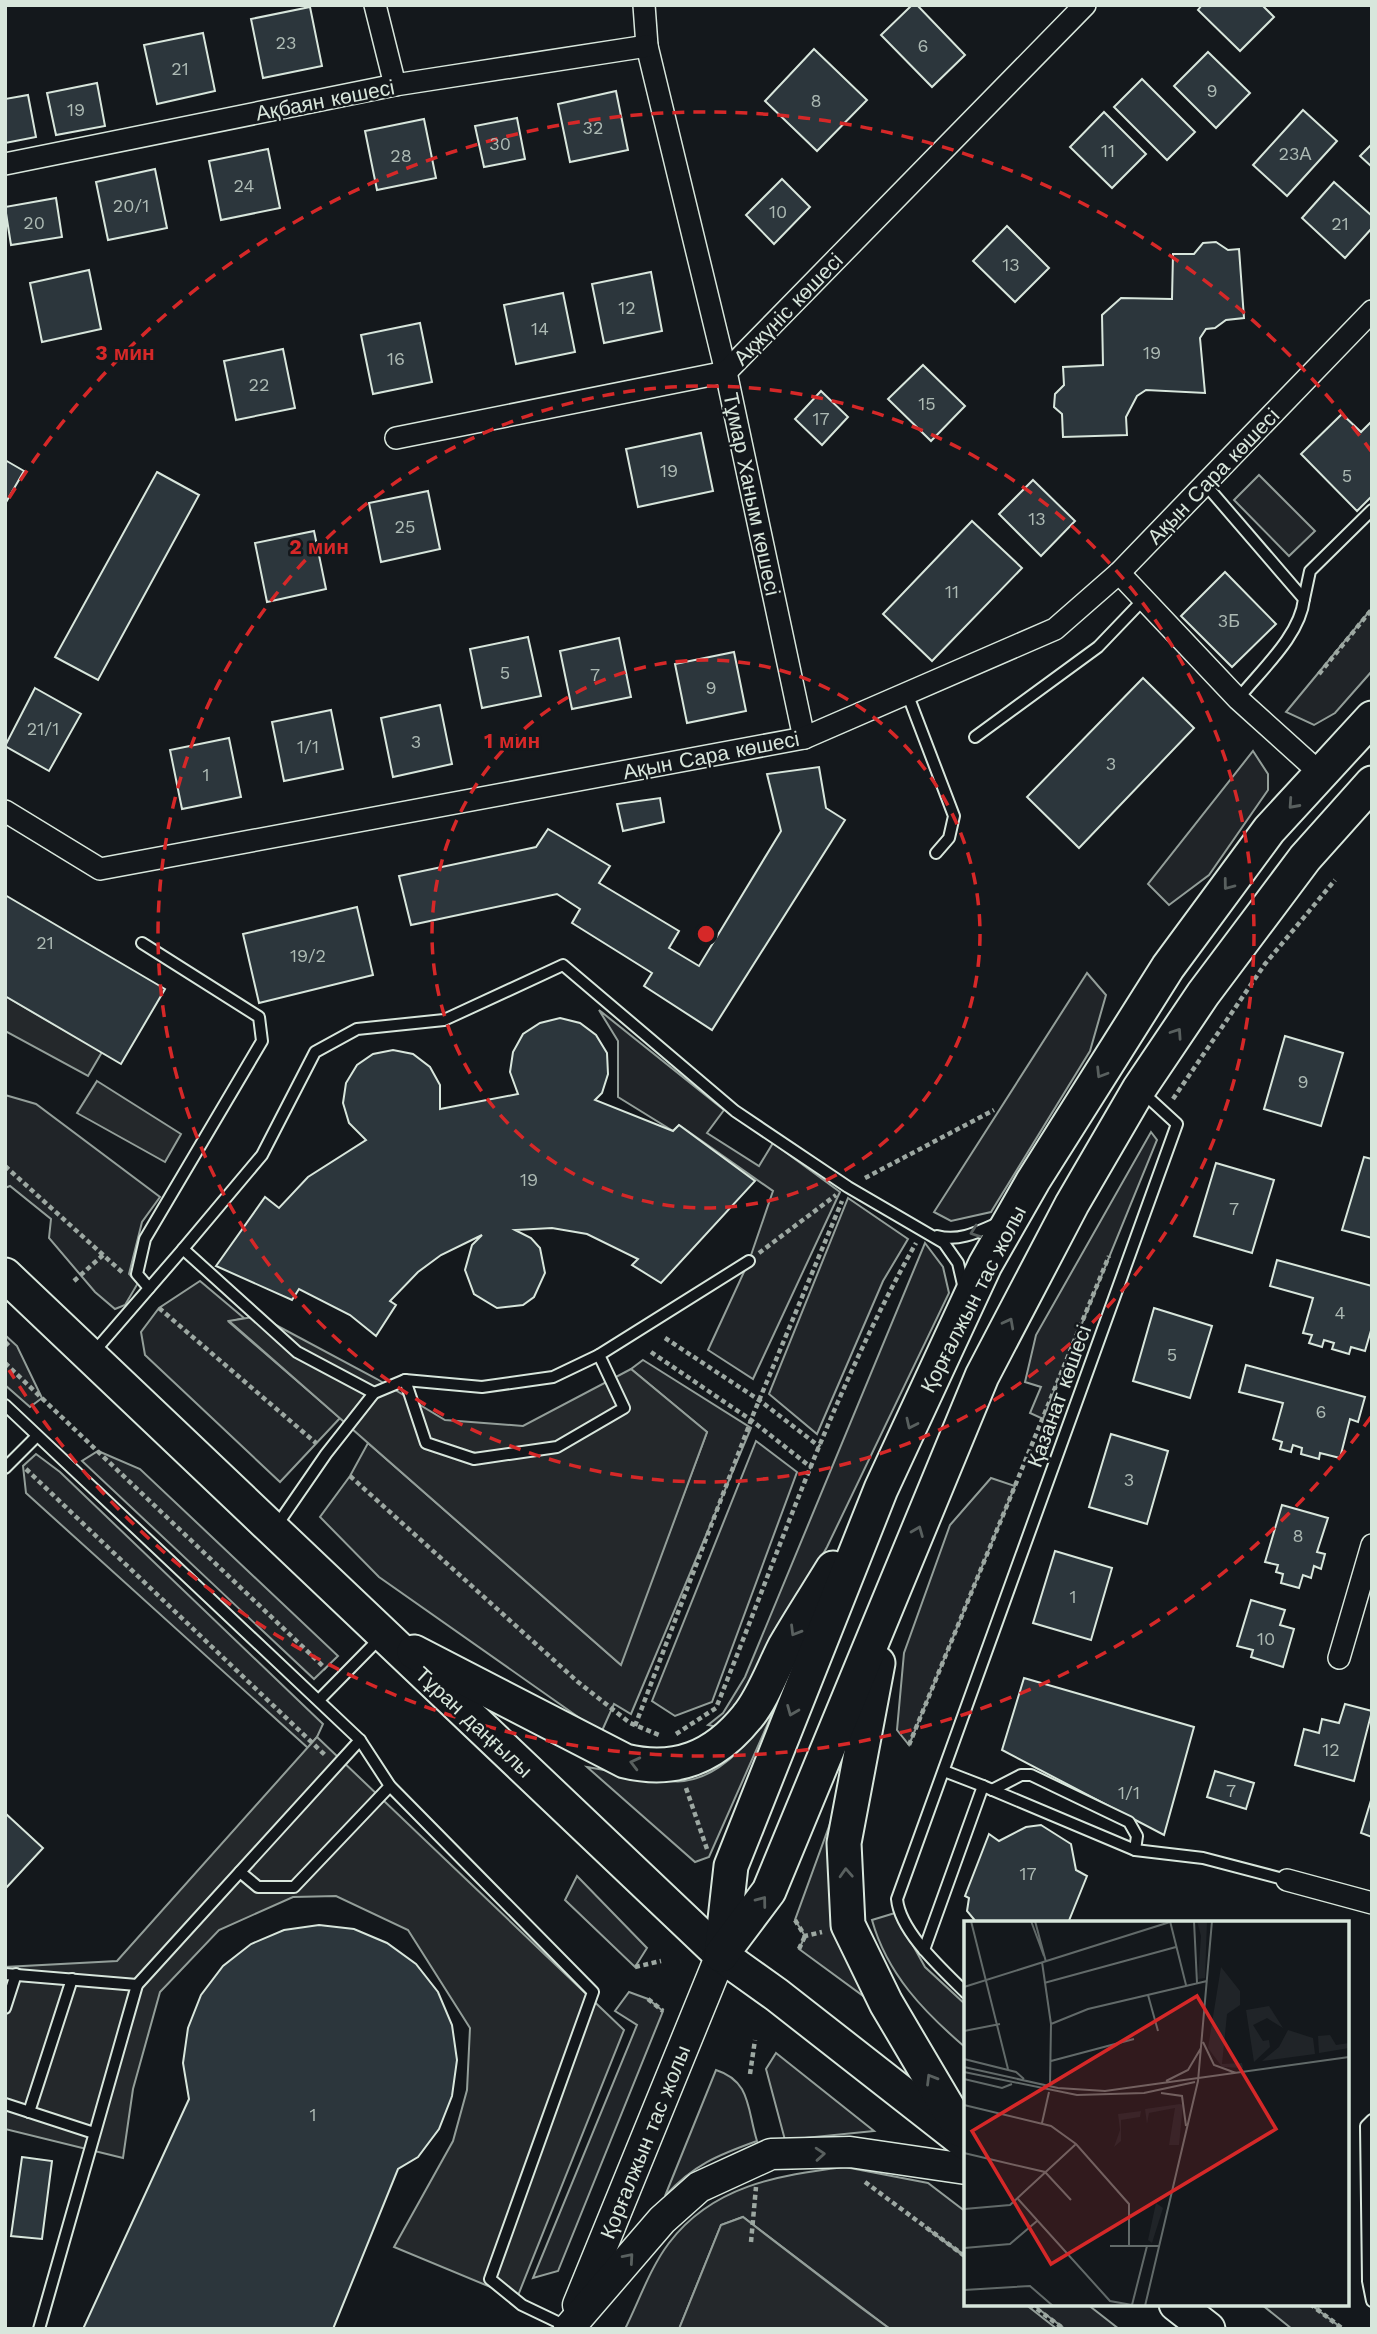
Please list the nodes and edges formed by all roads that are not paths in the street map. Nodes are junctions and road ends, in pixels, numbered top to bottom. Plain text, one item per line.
1 (375, 5) edge
2 (644, 5) edge
3 (1085, 5) edge
4 (647, 46) junction
5 (395, 85) junction
6 (5, 164) edge
7 (1372, 312) edge
8 (726, 372) junction
9 (396, 438) dead end
10 (1205, 484) junction
11 (1372, 509) edge
12 (1119, 573) junction
13 (1144, 599) junction
14 (1304, 599) junction
15 (907, 693) junction
16 (1238, 699) junction
17 (1372, 718) edge
18 (975, 737) dead end
19 (804, 738) junction
20 (1320, 773) junction
21 (1366, 798) edge
22 (5, 811) edge
23 (936, 853) dead end
24 (142, 943) dead end
25 (1139, 1089) junction
26 (1018, 1208) junction
27 (925, 1233) junction
28 (183, 1249) junction
29 (748, 1261) dead end
30 (5, 1275) edge
31 (149, 1288) junction
32 (965, 1308) junction
33 (599, 1355) junction
34 (90, 1356) junction
35 (405, 1380) junction
36 (374, 1393) junction
37 (5, 1405) edge
38 (37, 1436) junction
39 (5, 1468) edge
40 (881, 1489) junction
41 (273, 1531) junction
42 (1372, 1545) edge
43 (892, 1594) junction
44 (382, 1636) junction
45 (1339, 1658) dead end
46 (319, 1700) junction
47 (360, 1740) junction
48 (944, 1771) junction
49 (390, 1786) junction
50 (988, 1788) junction
51 (1135, 1850) junction
52 (240, 1872) junction
53 (1287, 1880) joint
54 (1372, 1903) edge
55 (924, 1950) junction
56 (721, 1955) junction
57 (11, 1974) edge
58 (72, 1979) junction
59 (137, 1985) junction
60 (964, 1991) edge
61 (5, 2008) edge
62 (5, 2104) edge
63 (29, 2112) junction
64 (1372, 2120) edge
65 (94, 2133) junction
66 (964, 2135) edge
67 (964, 2141) edge
68 (964, 2169) edge
69 (1372, 2301) edge
70 (1179, 2306) edge
71 (568, 2328) edge
72 (39, 2329) edge
73 (1208, 2329) edge

1 - 5 street
2 - 4 street, Тұмар Ханым көшесі
3 - 8 street, Ақжүніс көшесі
4 - 5 street, Ақбаян көшесі
4 - 8 street, Тұмар Ханым көшесі
5 - 6 street, Ақбаян көшесі
7 - 10 street, Ақын Сара көшесі
8 - 9 street, Ақжүніс көшесі
8 - 19 street, Тұмар Ханым көшесі
10 - 12 street, Ақын Сара көшесі
10 - 14 lane
11 - 14 lane
12 - 13 street
12 - 15 street, Ақын Сара көшесі
13 - 16 street
13 - 18 lane
14 - 16 lane
15 - 19 street, Ақын Сара көшесі
15 - 23 lane
16 - 20 street
17 - 20 main road, Қорғалжын тас жолы
19 - 22 street, Ақын Сара көшесі
20 - 21 main road
20 -> 26 main road, Қорғалжын тас жолы
25 -> 21 main road, Қорғалжын тас жолы
24 - 31 lane
43 -> 25 main road, Қорғалжын тас жолы
25 - 48 lane, Қазанат көшесі
26 -> 27 lane
26 - 32 main road, Қорғалжын тас жолы
27 - 28 lane
27 - 32 lane
28 - 31 lane
28 - 36 lane
29 - 33 lane
30 - 34 main road, Тұран даңғылы
31 - 34 lane
32 -> 40 main road, Қорғалжын тас жолы
33 - 35 lane
33 - 35 lane
34 - 41 main road, Тұран даңғылы
35 - 36 lane
36 - 41 lane
37 - 38 lane
38 - 39 lane
38 - 46 lane
40 -> 44 main road
40 -> 56 main road, Қорғалжын тас жолы
41 - 44 main road, Тұран даңғылы
42 - 45 street
56 -> 43 main road, Қорғалжын тас жолы
66 -> 43 main road
44 - 46 lane
44 - 56 main road, Тұран даңғылы
46 - 47 lane
47 - 49 lane
47 - 52 lane
48 - 50 lane
48 - 55 lane
49 - 52 lane
49 - 71 lane
50 - 51 lane
50 - 51 lane
50 - 55 lane
51 - 53 lane
52 - 59 lane
53 - 54 street
55 - 60 lane
56 - 67 main road, Тұран даңғылы
56 - 71 main road, Қорғалжын тас жолы
57 - 58 lane
57 - 61 lane
58 - 59 lane
58 - 63 lane
59 - 65 lane
62 - 63 lane
63 - 65 lane
64 - 69 lane
65 - 72 lane
71 -> 68 main road
70 - 73 main road

